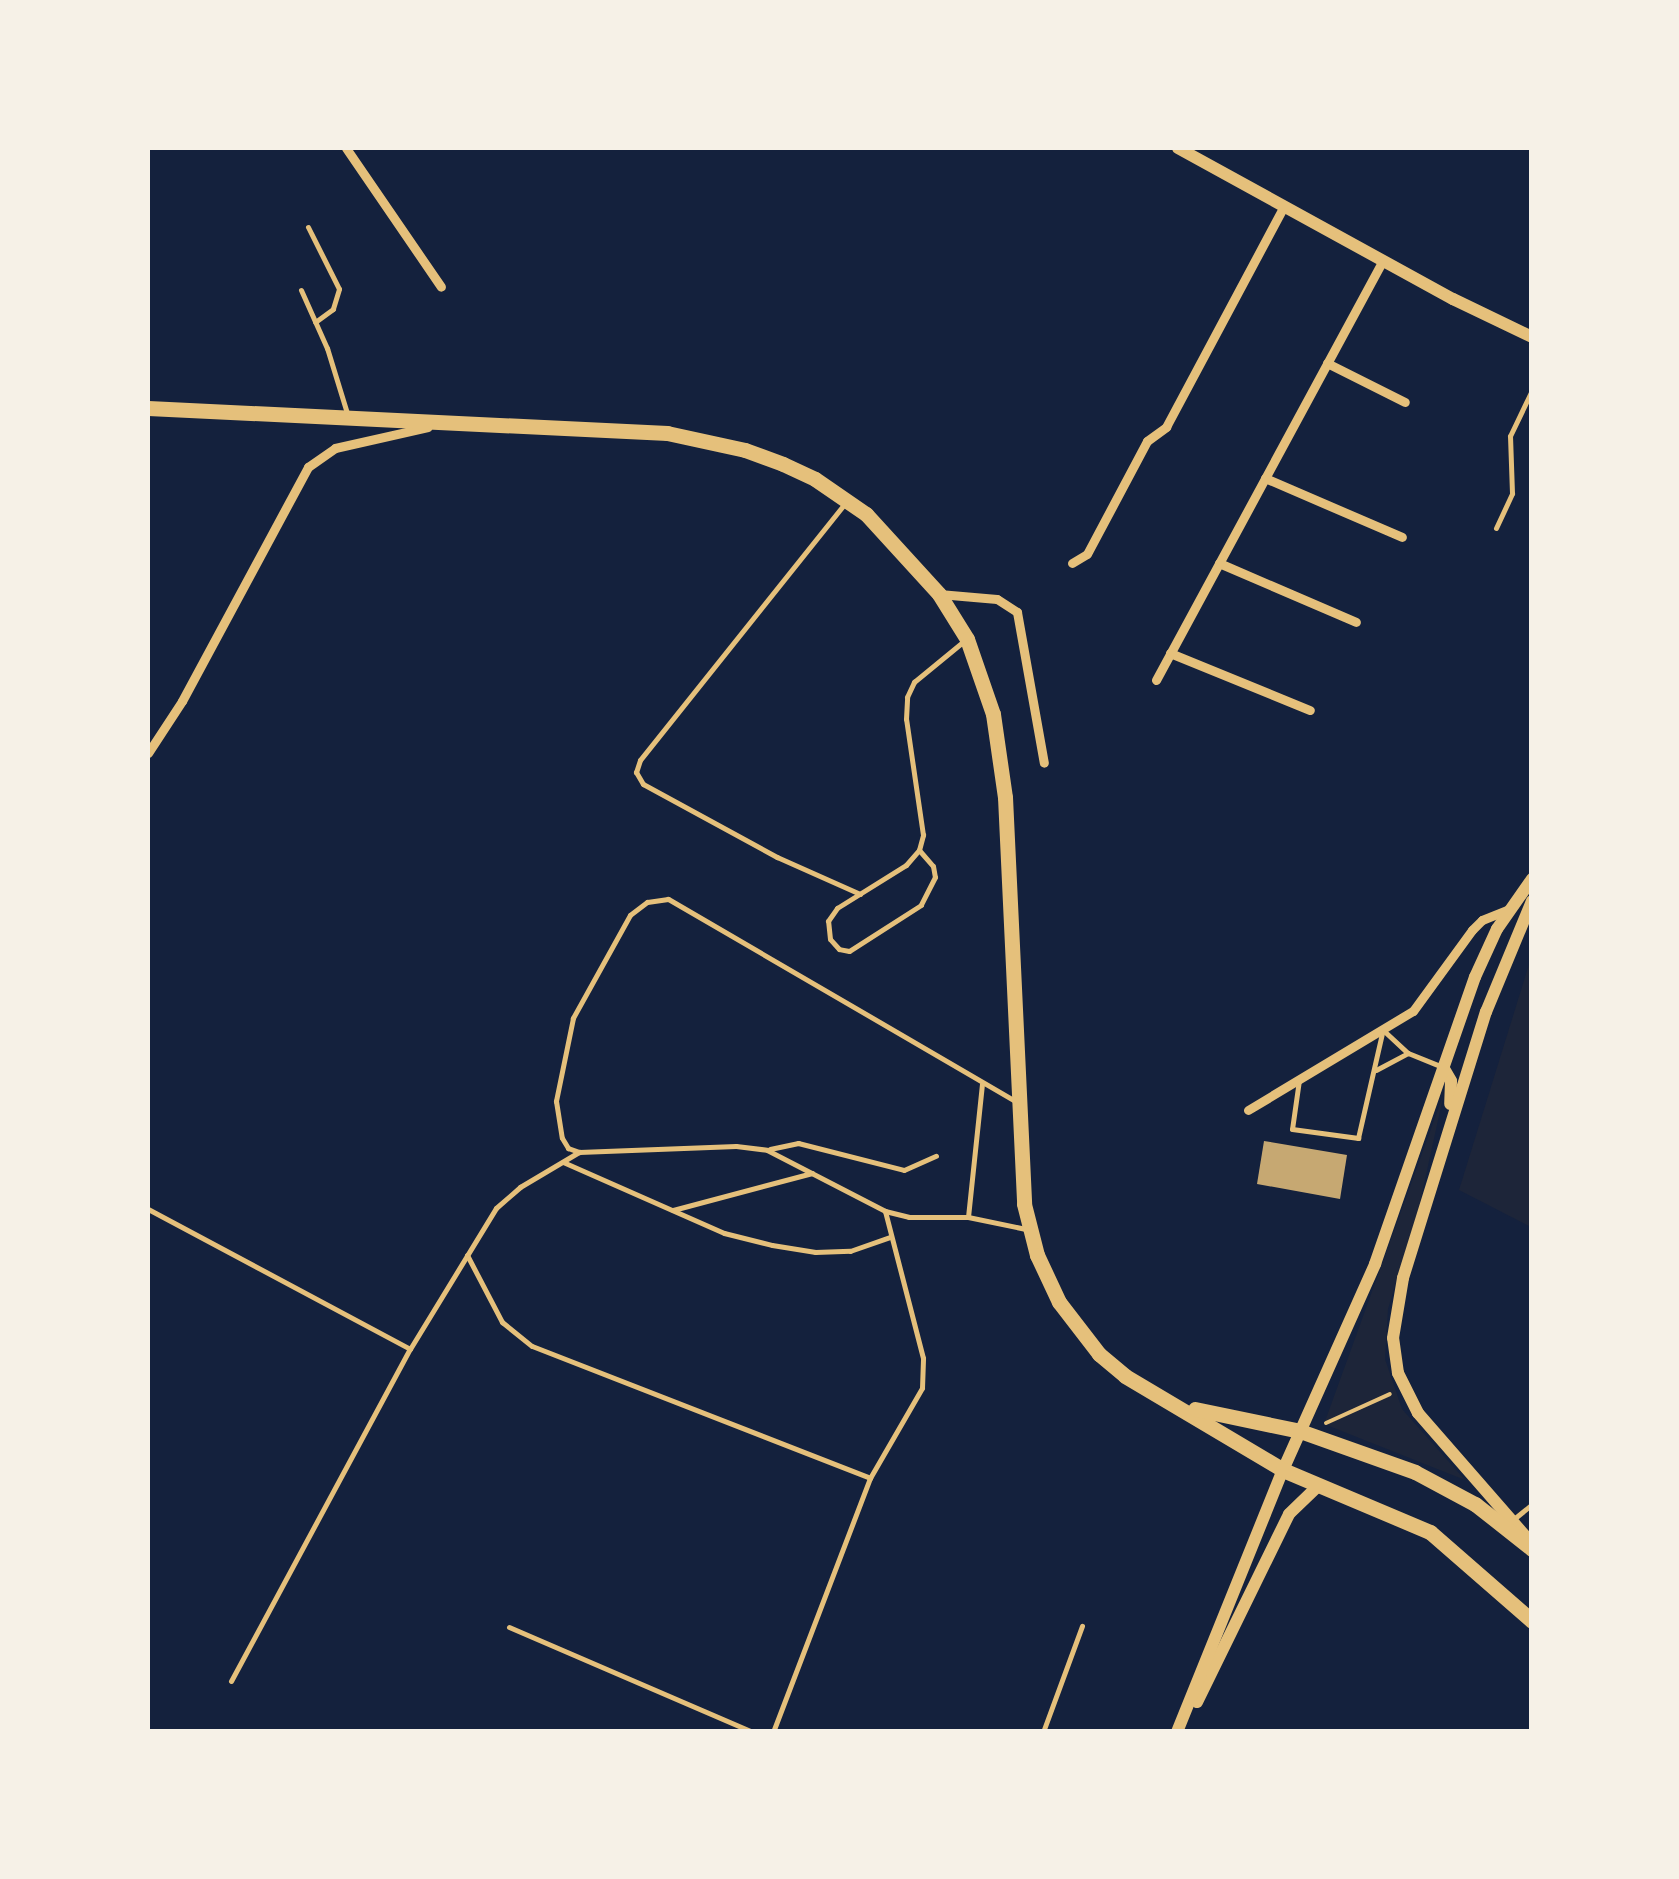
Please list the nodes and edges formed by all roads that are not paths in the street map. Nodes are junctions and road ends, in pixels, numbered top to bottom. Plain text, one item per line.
1 (346, 148) edge
2 (1178, 148) edge
3 (1284, 206) junction
4 (308, 227) dead end
5 (1383, 261) junction
6 (441, 287) dead end
7 (301, 290) dead end
8 (315, 322) junction
9 (1532, 336) edge
10 (1328, 363) junction
11 (1532, 390) edge
12 (1405, 402) dead end
13 (148, 408) edge
14 (348, 416) junction
15 (460, 420) junction
16 (1266, 478) junction
17 (848, 500) junction
18 (1496, 528) dead end
19 (1402, 537) dead end
20 (1072, 563) dead end
21 (1219, 563) junction
22 (939, 594) junction
23 (1356, 622) dead end
24 (966, 639) junction
25 (1170, 653) junction
26 (1156, 680) dead end
27 (1310, 710) dead end
28 (148, 753) edge
29 (1044, 763) dead end
30 (919, 850) junction
31 (1532, 878) edge
32 (860, 894) junction
33 (1532, 901) edge
34 (1509, 909) junction
35 (1382, 1030) junction
36 (1408, 1053) junction
37 (1443, 1068) junction
38 (1373, 1073) junction
39 (1299, 1080) junction
40 (982, 1084) junction
41 (1017, 1102) junction
42 (1248, 1110) dead end
43 (768, 1150) junction
44 (579, 1152) junction
45 (936, 1156) dead end
46 (563, 1162) junction
47 (815, 1172) junction
48 (1434, 1180) junction
49 (148, 1209) edge
50 (672, 1210) junction
51 (885, 1211) junction
52 (968, 1217) junction
53 (1029, 1230) junction
54 (891, 1237) junction
55 (467, 1255) junction
56 (410, 1349) junction
57 (1182, 1406) junction
58 (1300, 1432) junction
59 (1283, 1470) junction
60 (870, 1478) junction
61 (1319, 1485) junction
62 (1532, 1504) edge
63 (1512, 1521) junction
64 (1532, 1546) edge
65 (1532, 1621) edge
66 (1082, 1626) dead end
67 (509, 1627) dead end
68 (231, 1681) dead end
69 (753, 1732) edge
70 (773, 1732) edge
71 (1043, 1732) edge
72 (1180, 1732) edge

1 - 6 street
2 - 3 main road
3 - 5 main road
3 - 20 street
4 - 8 lane
5 - 9 main road
5 - 10 street
7 - 8 lane
8 - 14 lane
10 - 12 street
10 - 16 street
11 - 18 lane
13 - 14 highway
14 - 15 highway
15 - 17 highway
15 - 28 street
16 - 19 street
16 - 21 street
17 - 22 highway
17 - 32 lane
21 - 23 street
21 - 25 street
22 - 24 highway
22 - 29 street
24 - 30 lane
24 - 41 highway
25 - 26 street
25 - 27 street
30 - 32 lane
30 - 32 lane
31 - 34 main road
33 - 48 main road
34 - 35 street
34 - 37 main road
35 - 36 lane
35 - 38 lane
35 - 39 street
36 - 37 lane
36 - 38 lane
37 - 48 main road
37 - 58 main road
38 - 39 lane
39 - 42 street
40 - 41 lane
40 - 44 lane
40 - 52 lane
41 - 53 highway
43 - 44 lane
43 - 45 lane
43 - 47 lane
44 - 46 lane
46 - 50 lane
46 - 55 lane
47 - 50 lane
47 - 51 lane
48 - 63 main road
49 - 56 lane
50 - 54 lane
51 - 52 lane
51 - 54 lane
52 - 53 lane
53 - 57 highway
54 - 60 lane
55 - 56 lane
55 - 60 lane
56 - 68 lane
57 - 58 highway
57 - 59 highway
58 - 59 main road
58 - 64 highway
59 - 61 highway
59 - 72 main road
60 - 70 lane
61 - 65 highway
61 - 72 main road
62 - 63 lane
63 - 64 main road
66 - 71 lane
67 - 69 lane

